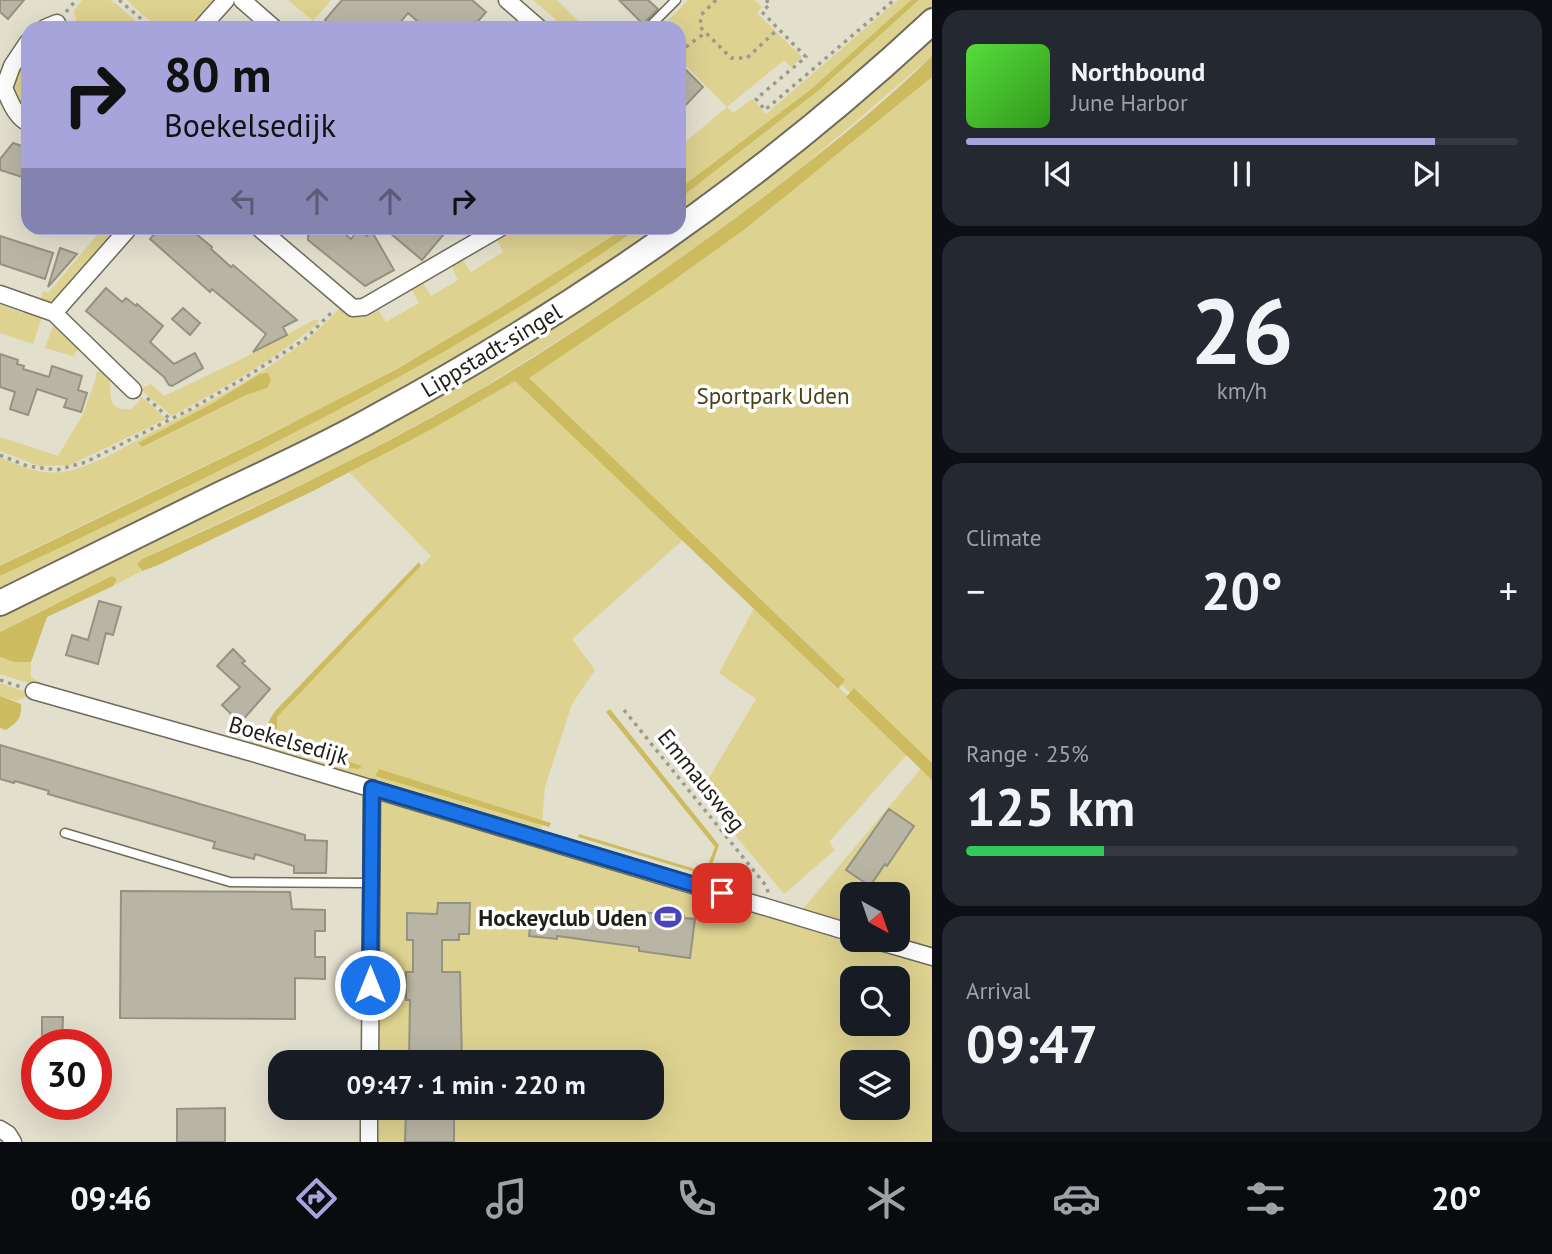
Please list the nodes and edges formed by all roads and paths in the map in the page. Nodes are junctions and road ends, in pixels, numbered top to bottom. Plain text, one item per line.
1 (119, 0) edge
2 (226, 0) edge
3 (242, 0) edge
4 (507, 0) edge
5 (676, 0) edge
6 (716, 0) edge
7 (766, 0) edge
8 (894, 0) edge
9 (144, 21) edge
10 (207, 21) edge
11 (266, 21) edge
12 (531, 21) edge
13 (655, 21) edge
14 (932, 22) edge
15 (778, 29) junction
16 (705, 33) junction
17 (686, 47) edge
18 (21, 52) edge
19 (21, 119) edge
20 (686, 223) edge
21 (123, 235) edge
22 (267, 235) edge
23 (488, 235) edge
24 (671, 235) edge
25 (0, 294) edge
26 (54, 313) junction
27 (322, 324) dead end
28 (133, 390) joint
29 (171, 419) junction
30 (0, 455) edge
31 (0, 603) edge
32 (34, 691) dead end
33 (624, 710) dead end
34 (372, 788) junction
35 (65, 833) dead end
36 (371, 883) junction
37 (771, 909) junction
38 (840, 929) edge
39 (910, 950) edge
40 (932, 957) edge
41 (370, 1050) edge
42 (369, 1120) edge
43 (0, 1129) edge
44 (13, 1142) edge
45 (369, 1142) edge

1 - 9 path
2 - 10 street
3 - 11 street
4 - 12 street
5 - 13 lane
6 - 16 path
7 - 15 path
8 - 15 path
14 - 20 main road, Lippstadt-singel
15 - 16 path
16 - 17 path
18 - 19 street
21 - 26 street
22 - 23 street
24 - 31 main road, Lippstadt-singel
25 - 26 street
26 - 28 street
27 - 29 path
28 - 29 path
29 - 30 path
32 - 34 street, Boekelsedijk
33 - 37 path, Emmausweg
34 - 36 street
34 - 37 street, Boekelsedijk
35 - 36 lane
36 - 41 street
37 - 38 street, Boekelsedijk
39 - 40 street
42 - 45 street
43 - 44 street

